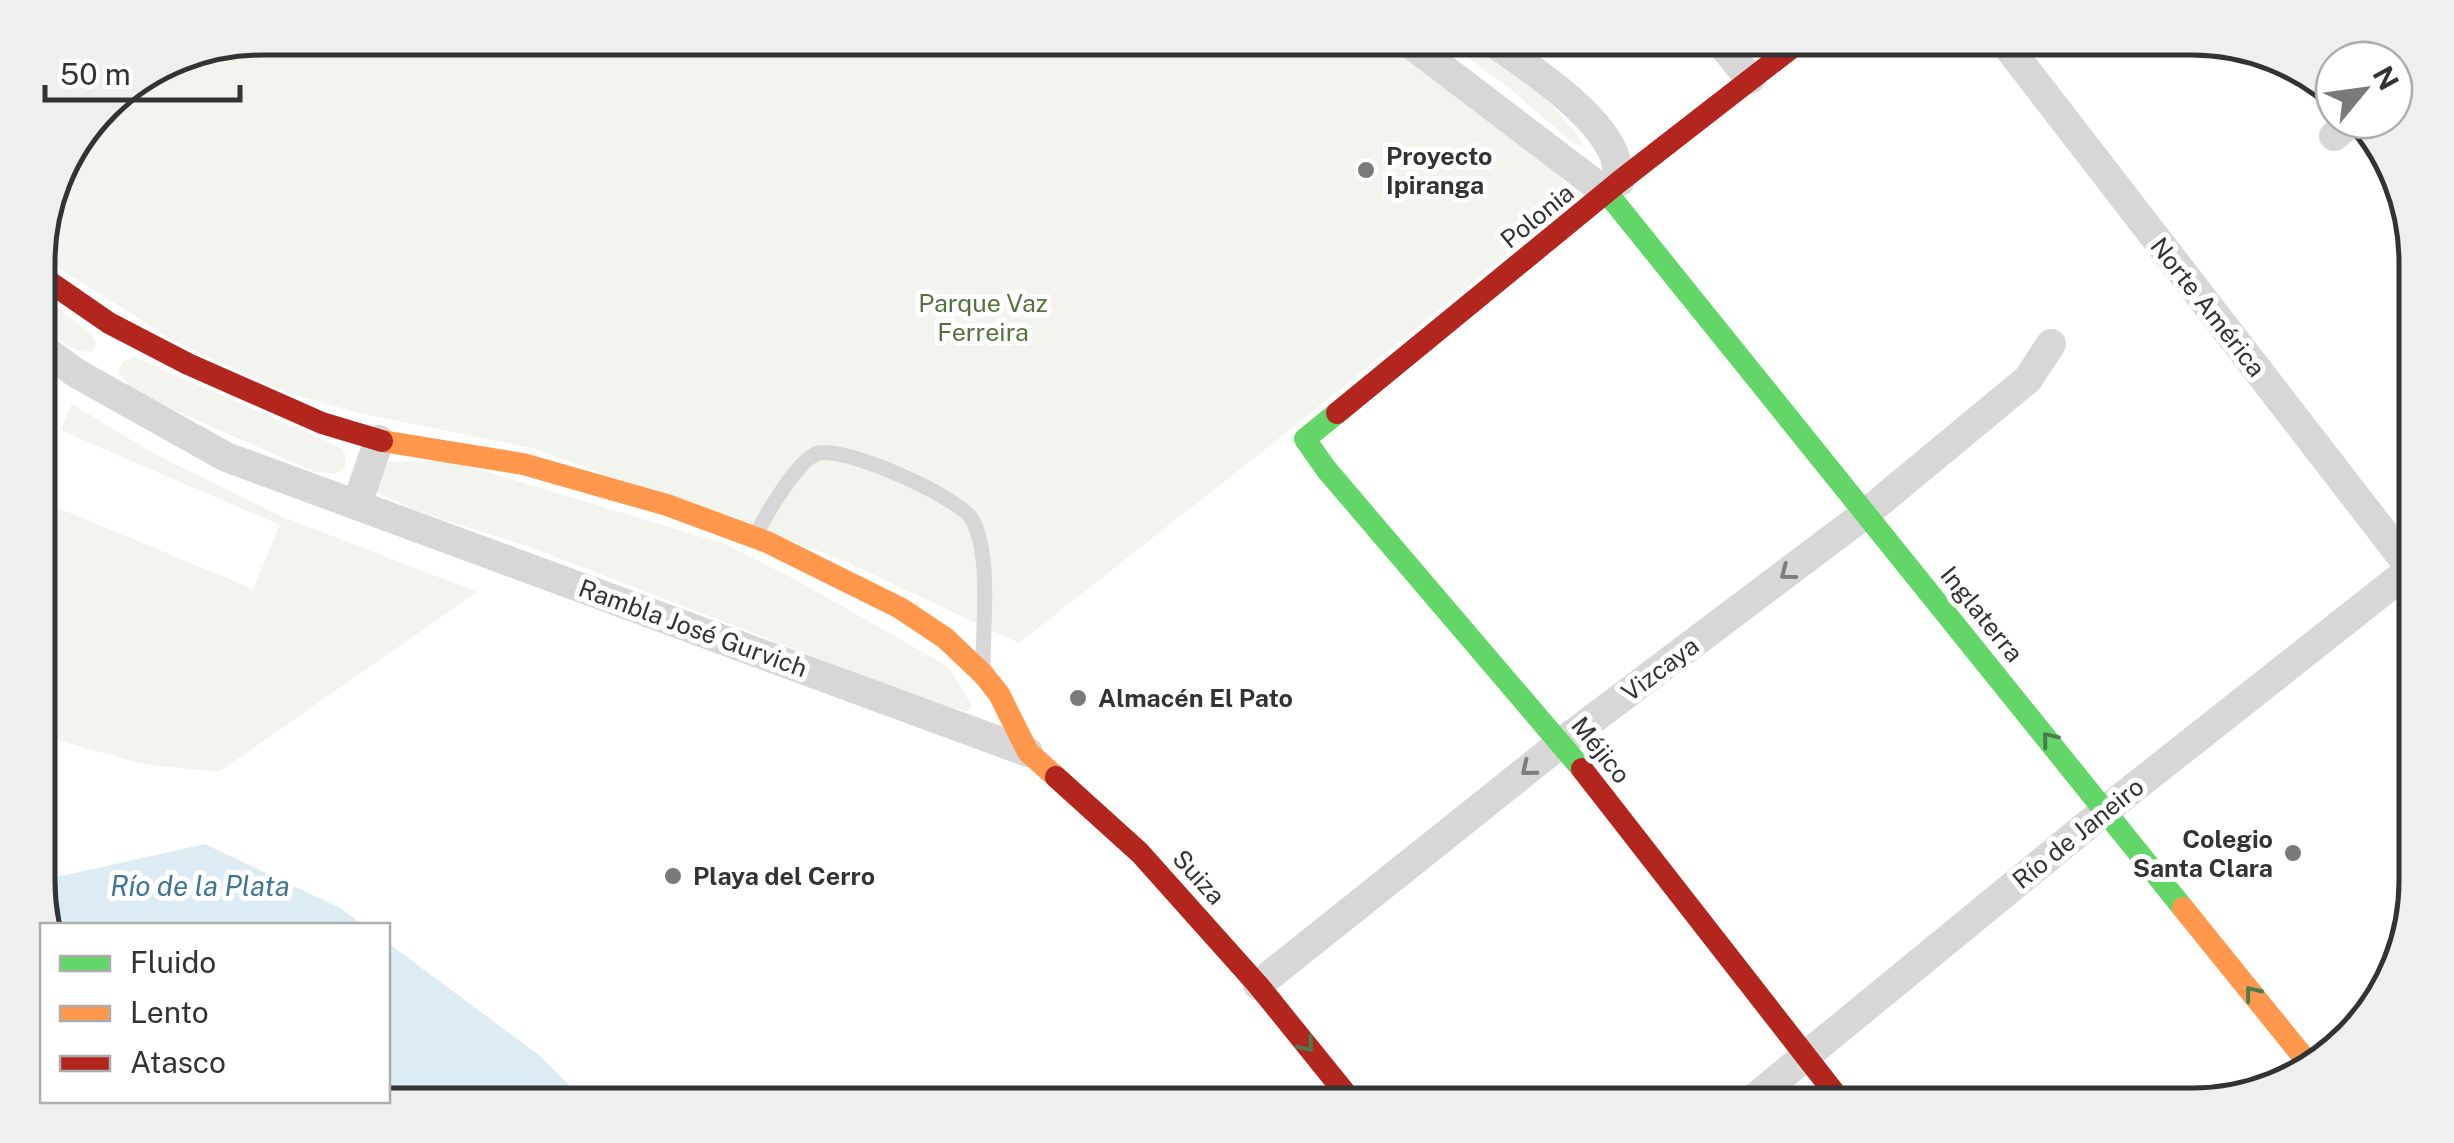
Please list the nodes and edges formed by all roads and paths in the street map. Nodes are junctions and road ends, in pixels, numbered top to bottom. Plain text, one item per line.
1 (1428, 55) edge
2 (1510, 55) edge
3 (1731, 55) edge
4 (1782, 55) edge
5 (2015, 55) edge
6 (1750, 79) junction
7 (1614, 188) junction
8 (55, 286) edge
9 (2051, 344) dead end
10 (55, 357) edge
11 (1305, 438) joint
12 (379, 440) junction
13 (357, 504) junction
14 (1865, 514) junction
15 (755, 536) junction
16 (2399, 551) edge
17 (2399, 582) edge
18 (984, 674) junction
19 (1561, 743) junction
20 (1028, 752) junction
21 (2106, 809) junction
22 (1258, 985) junction
23 (2302, 1056) edge
24 (1804, 1057) junction
25 (1341, 1088) edge
26 (1767, 1088) edge
27 (1830, 1088) edge

1 - 7 street
2 - 7 street
3 - 6 street
4 - 6 street, Polonia
5 - 16 street, Norte América
6 - 7 street, Polonia
7 - 11 street, Polonia
7 - 14 street, Inglaterra
8 - 12 street
9 - 14 street, Vizcaya
10 - 13 street, Rambla José Gurvich
11 - 19 street, Méjico
12 - 13 street
12 - 15 street
13 - 20 street, Rambla José Gurvich
14 -> 19 street, Vizcaya
21 -> 14 street, Inglaterra
15 - 18 street
15 - 18 lane
17 - 21 street, Río de Janeiro
18 - 20 street, Suiza
19 -> 22 street, Vizcaya
19 - 24 street, Méjico
20 - 22 street, Suiza
23 -> 21 street, Inglaterra
21 - 24 street, Río de Janeiro
22 -> 25 street, Suiza
24 - 26 street, Río de Janeiro
24 - 27 street, Méjico

